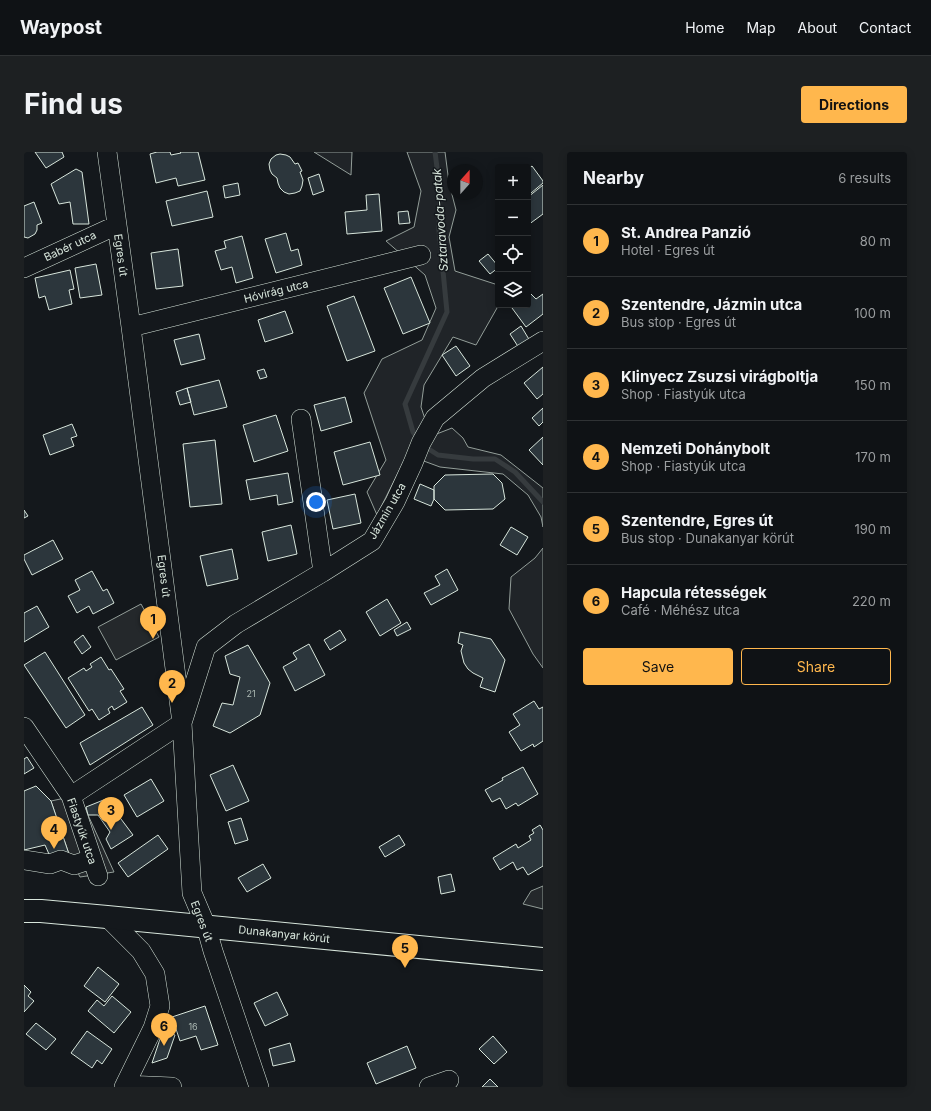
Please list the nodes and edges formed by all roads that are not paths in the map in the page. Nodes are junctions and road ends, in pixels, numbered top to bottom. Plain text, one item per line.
1 (107, 152) edge
2 (117, 225) junction
3 (421, 255) dead end
4 (24, 268) edge
5 (131, 327) junction
6 (543, 341) edge
7 (301, 419) dead end
8 (323, 572) junction
9 (182, 723) junction
10 (24, 727) edge
11 (71, 796) junction
12 (24, 860) edge
13 (24, 911) edge
14 (107, 917) junction
15 (206, 926) junction
16 (543, 959) edge
17 (449, 1080) dead end
18 (125, 1086) edge
19 (172, 1087) edge
20 (258, 1087) edge
21 (429, 1087) edge

1 - 2 street, Egres út
2 - 4 street, Babér utca
2 - 5 street, Egres út
3 - 5 street, Hóvirág utca
5 - 9 street, Egres út
6 - 8 street, Jázmin utca
7 - 8 street
8 - 9 street, Jázmin utca
9 - 11 street
9 - 15 street, Egres út
10 - 11 street, Fiastyúk utca
11 - 12 street, Fiastyúk utca
13 - 14 main road, Dunakanyar körút
14 - 15 main road, Dunakanyar körút
14 - 18 street
15 - 16 main road, Dunakanyar körút
15 - 20 street, Egres út
17 - 21 street
18 - 19 street

